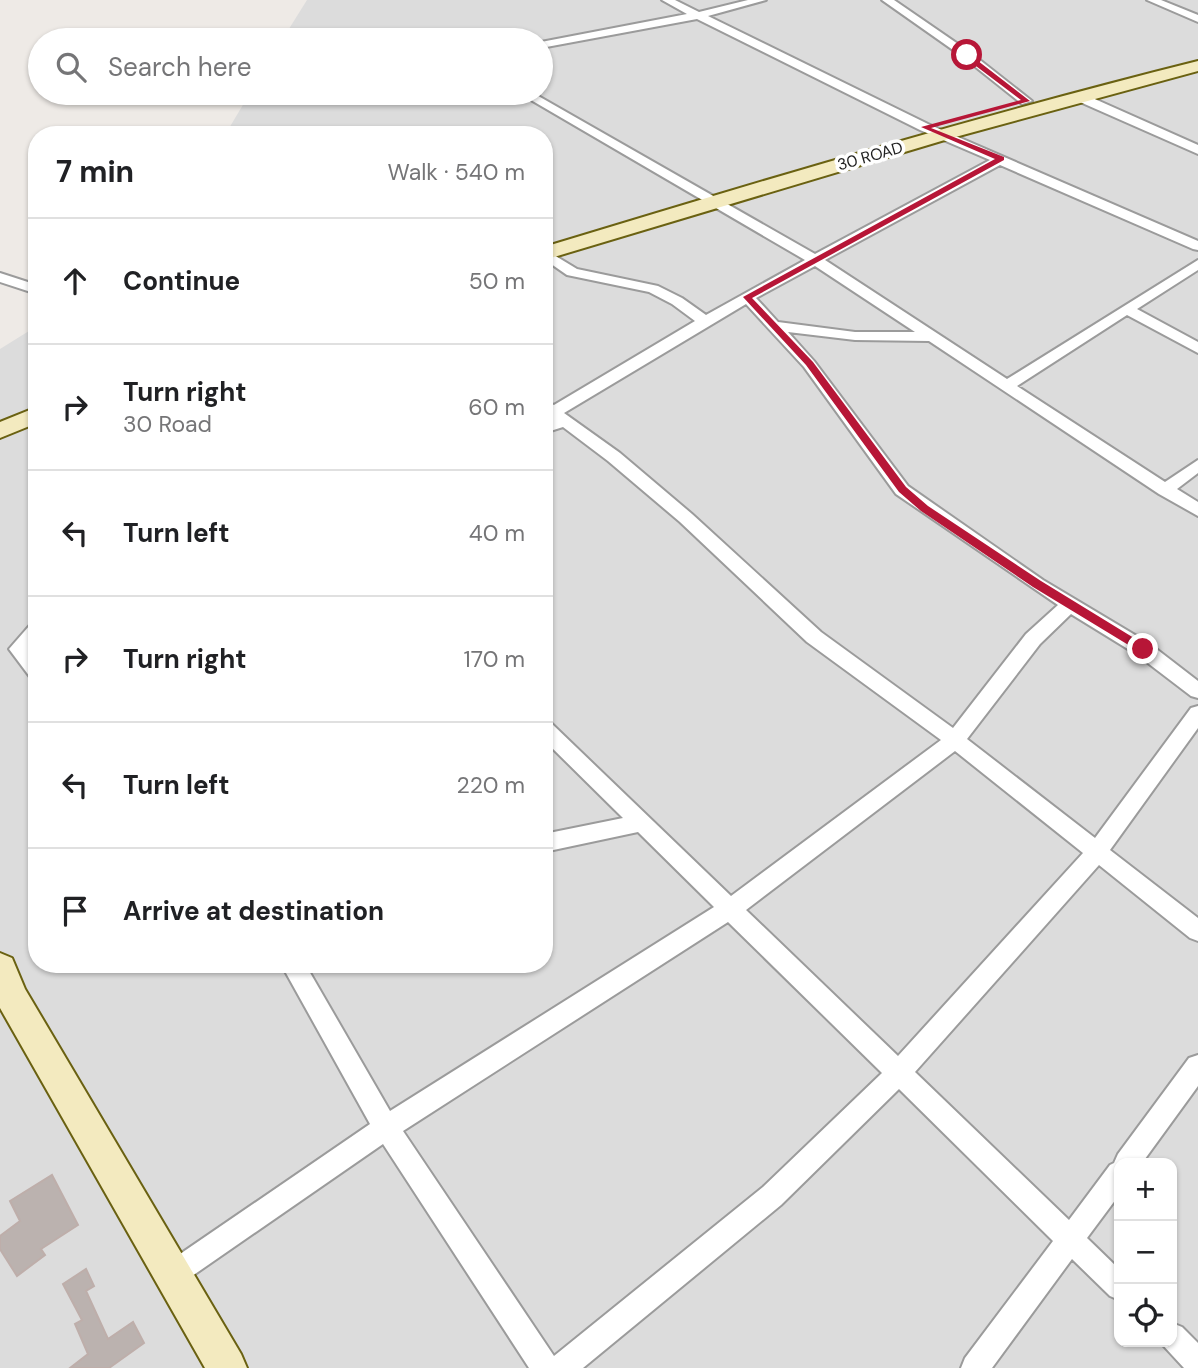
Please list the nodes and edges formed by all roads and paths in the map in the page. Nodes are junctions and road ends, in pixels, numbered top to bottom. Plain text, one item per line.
1 (667, 0) edge
2 (761, 0) edge
3 (887, 0) edge
4 (1152, 0) edge
5 (700, 15) junction
6 (1198, 19) edge
7 (553, 43) edge
8 (1198, 54) edge
9 (1198, 66) edge
10 (1084, 99) junction
11 (1026, 101) junction
12 (545, 105) edge
13 (924, 127) junction
14 (942, 135) junction
15 (1198, 150) edge
16 (1001, 159) junction
17 (694, 192) junction
18 (712, 201) junction
19 (553, 236) edge
20 (1198, 246) edge
21 (553, 251) edge
22 (553, 259) edge
23 (814, 259) junction
24 (1198, 264) edge
25 (0, 277) edge
26 (28, 287) edge
27 (747, 297) junction
28 (1127, 309) junction
29 (705, 321) junction
30 (774, 326) junction
31 (932, 337) junction
32 (1198, 348) edge
33 (1006, 386) junction
34 (28, 403) edge
35 (0, 415) edge
36 (553, 416) edge
37 (28, 418) edge
38 (553, 418) edge
39 (0, 431) edge
40 (1198, 465) edge
41 (1165, 490) junction
42 (1198, 510) edge
43 (1070, 604) junction
44 (28, 639) edge
45 (28, 661) edge
46 (1198, 691) edge
47 (1198, 713) edge
48 (553, 737) edge
49 (954, 740) junction
50 (641, 823) junction
51 (553, 842) edge
52 (1097, 852) junction
53 (730, 909) junction
54 (1198, 931) edge
55 (0, 968) edge
56 (297, 973) edge
57 (1198, 1066) edge
58 (899, 1073) junction
59 (385, 1128) junction
60 (1131, 1158) edge
61 (1114, 1181) edge
62 (1071, 1240) junction
63 (173, 1274) junction
64 (1116, 1284) edge
65 (1177, 1342) edge
66 (1198, 1362) edge
67 (227, 1368) edge
68 (545, 1368) edge
69 (561, 1368) edge
70 (975, 1368) edge

1 - 5 street
2 - 5 street
3 - 11 street
4 - 6 street
5 - 7 street
5 - 13 street
8 - 11 main road, 30 ROAD
9 - 10 main road, 30 ROAD
10 - 14 main road, 30 ROAD
10 - 15 street
11 - 13 main road, 30 ROAD
12 - 17 street
13 - 14 street
13 - 17 main road, 30 ROAD
14 - 16 street
14 - 18 main road, 30 ROAD
16 - 20 street
16 - 23 street
17 - 18 street
17 - 19 main road, 30 ROAD
18 - 21 main road, 30 ROAD
18 - 23 street
22 - 29 street
23 - 27 street
23 - 31 street
24 - 28 street
25 - 26 street
27 - 29 street
27 - 30 street
28 - 32 street
28 - 33 street
29 - 36 street
30 - 31 street
30 - 43 street
31 - 33 street
33 - 41 street
34 - 35 main road
37 - 39 main road
38 - 49 street
40 - 41 street
41 - 42 street
43 - 46 street
43 - 49 street
44 - 45 street
47 - 52 street
48 - 50 street
49 - 52 street
49 - 53 street
50 - 51 street
50 - 53 street
52 - 54 street
52 - 58 street
53 - 58 street
53 - 59 street
55 - 63 main road
56 - 59 street
57 - 60 street
58 - 62 street
58 - 69 street
59 - 63 street
59 - 68 street
61 - 62 street
62 - 64 street
62 - 70 street
63 - 67 main road
65 - 66 street

